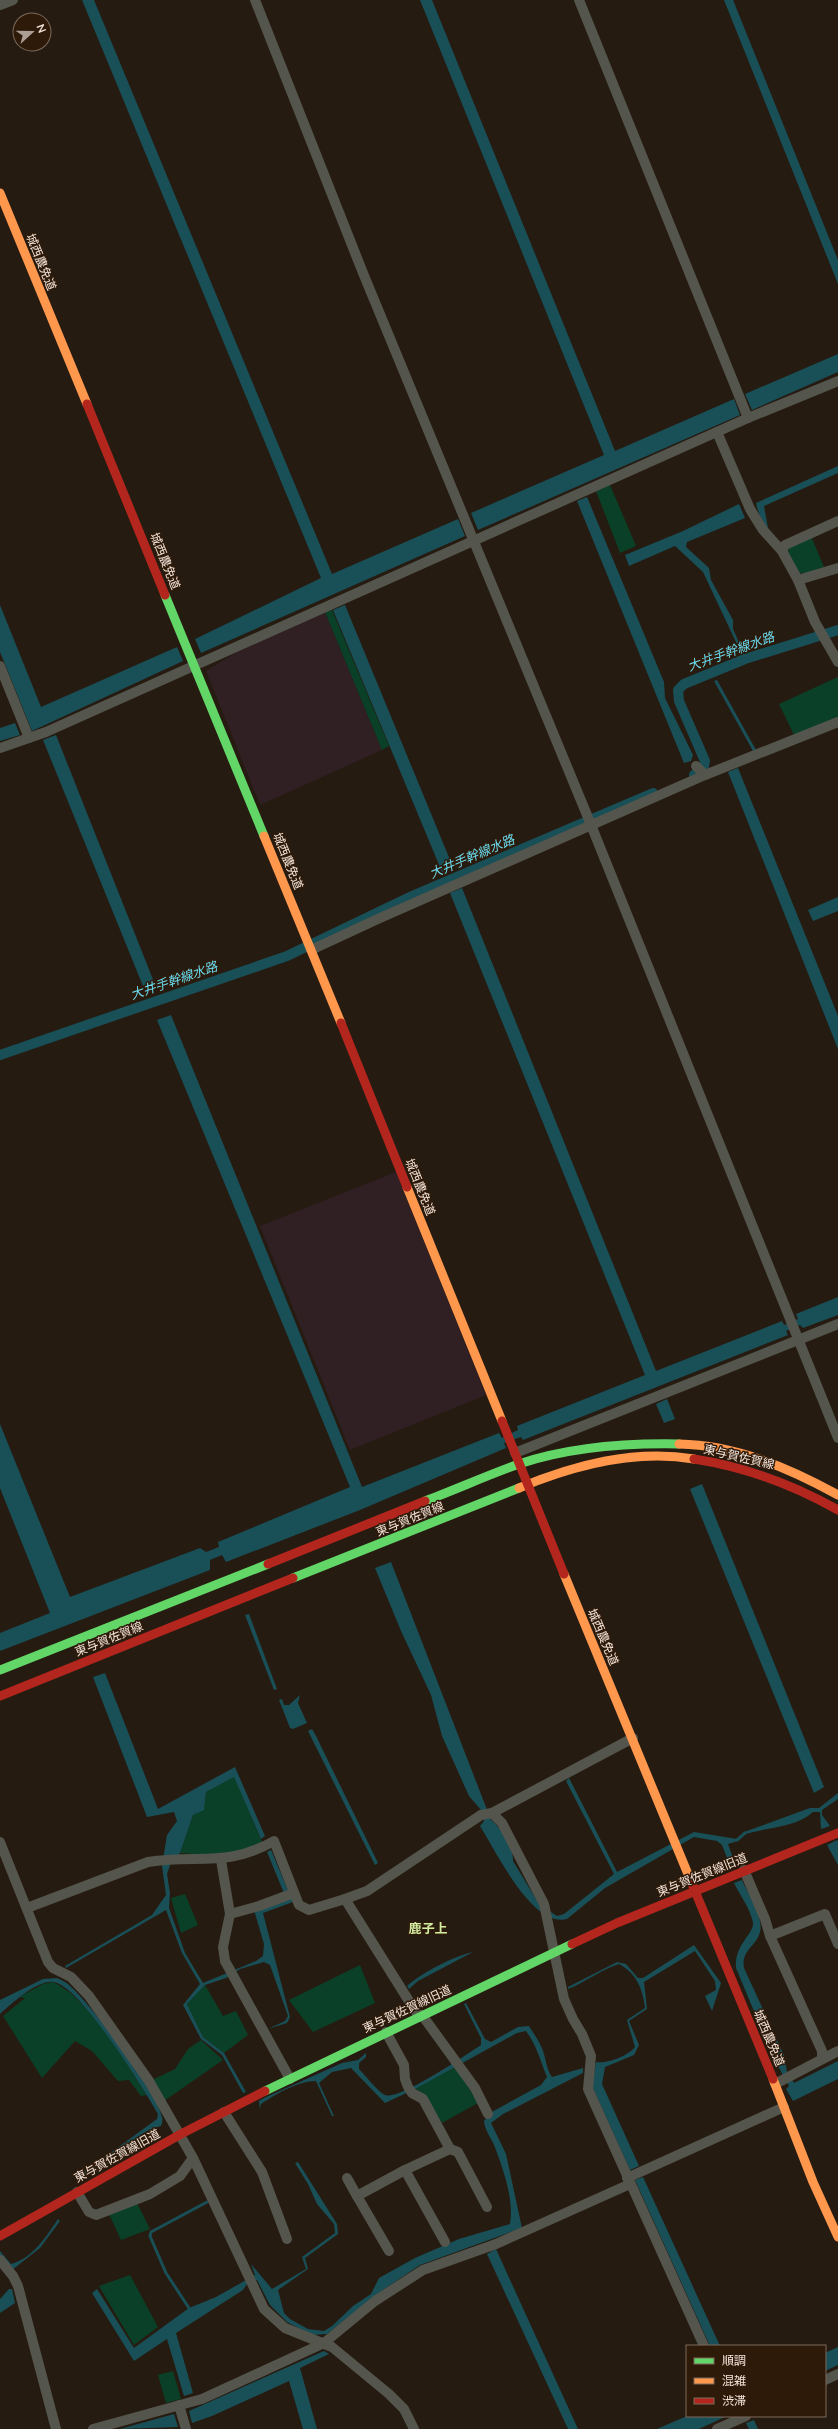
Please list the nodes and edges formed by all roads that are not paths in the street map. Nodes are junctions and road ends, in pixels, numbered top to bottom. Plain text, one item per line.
1 (13, 0) edge
2 (255, 0) edge
3 (579, 0) edge
4 (0, 5) edge
5 (0, 193) edge
6 (838, 381) edge
7 (748, 418) junction
8 (717, 432) junction
9 (838, 521) edge
10 (474, 540) junction
11 (782, 551) junction
12 (838, 568) edge
13 (798, 580) junction
14 (838, 662) edge
15 (195, 665) junction
16 (0, 666) edge
17 (838, 722) edge
18 (29, 738) junction
19 (0, 748) edge
20 (696, 766) dead end
21 (705, 775) junction
22 (591, 826) junction
23 (311, 950) junction
24 (838, 1324) edge
25 (798, 1340) junction
26 (838, 1438) edge
27 (515, 1453) junction
28 (520, 1464) junction
29 (528, 1484) junction
30 (838, 1495) edge
31 (838, 1510) edge
32 (0, 1670) edge
33 (0, 1696) edge
34 (633, 1738) junction
35 (492, 1813) junction
36 (838, 1833) edge
37 (0, 1842) edge
38 (221, 1860) junction
39 (744, 1870) junction
40 (694, 1891) junction
41 (290, 1894) junction
42 (345, 1899) junction
43 (27, 1908) junction
44 (230, 1914) junction
45 (770, 1936) junction
46 (838, 1944) edge
47 (553, 1954) junction
48 (421, 2016) junction
49 (386, 2032) junction
50 (838, 2051) edge
51 (822, 2059) junction
52 (290, 2078) junction
53 (783, 2081) junction
54 (784, 2107) junction
55 (224, 2112) junction
56 (488, 2114) dead end
57 (181, 2134) junction
58 (450, 2149) junction
59 (193, 2158) junction
60 (405, 2170) junction
61 (347, 2178) dead end
62 (628, 2181) junction
63 (77, 2192) junction
64 (357, 2196) junction
65 (488, 2207) dead end
66 (0, 2236) edge
67 (838, 2237) edge
68 (287, 2239) dead end
69 (445, 2242) dead end
70 (389, 2251) dead end
71 (0, 2260) edge
72 (324, 2343) junction
73 (704, 2345) edge
74 (838, 2374) edge
75 (826, 2380) edge
76 (179, 2405) junction
77 (741, 2420) edge
78 (56, 2429) edge
79 (93, 2429) edge
80 (186, 2429) edge
81 (414, 2429) edge
82 (718, 2429) edge

1 - 4 street
2 - 10 street
3 - 7 street
5 - 15 main road, 城西農免道
6 - 7 street
7 - 8 street
8 - 10 street
8 - 11 street
9 - 11 street
10 - 15 street
10 - 22 street
11 - 13 street
12 - 13 street
13 - 14 street
15 - 18 street
15 - 23 main road, 城西農免道
16 - 18 street
17 - 21 street
18 - 19 street
20 - 21 street
21 - 22 street
22 - 23 street
22 - 25 street
23 - 27 main road, 城西農免道
24 - 25 street
25 - 26 street
25 - 27 street
27 - 28 main road, 城西農免道
28 - 29 main road, 城西農免道
28 - 30 main road, 東与賀佐賀線
28 - 32 main road, 東与賀佐賀線
29 - 31 main road, 東与賀佐賀線
29 - 33 main road, 東与賀佐賀線
29 - 34 main road, 城西農免道
34 - 35 street
34 - 40 main road, 城西農免道
35 - 42 street
35 - 47 street
36 - 39 main road, 東与賀佐賀線旧道
37 - 43 street
38 - 41 street
38 - 43 street
38 - 44 street
39 - 40 main road, 東与賀佐賀線旧道
39 - 45 street
40 - 47 main road, 東与賀佐賀線旧道
40 - 53 main road, 城西農免道
41 - 42 street
41 - 44 street
42 - 48 street
43 - 57 street
44 - 52 street
45 - 46 street
45 - 51 street
47 - 48 main road, 東与賀佐賀線旧道
47 - 62 street
48 - 49 main road, 東与賀佐賀線旧道
48 - 56 street
49 - 52 main road, 東与賀佐賀線旧道
49 - 58 street
50 - 51 street
51 - 53 street
52 - 55 main road, 東与賀佐賀線旧道
53 - 54 main road, 城西農免道
54 - 62 street
54 - 67 main road, 城西農免道
55 - 57 main road, 東与賀佐賀線旧道
55 - 68 street
57 - 59 street
57 - 63 main road, 東与賀佐賀線旧道
58 - 60 street
58 - 65 street
59 - 63 street
59 - 72 street
60 - 64 street
60 - 69 street
61 - 64 street
62 - 72 street
62 - 73 street
63 - 66 main road, 東与賀佐賀線旧道
64 - 70 street
71 - 78 street
72 - 76 street
72 - 81 street
74 - 75 street
76 - 79 street
76 - 80 street
77 - 82 street

